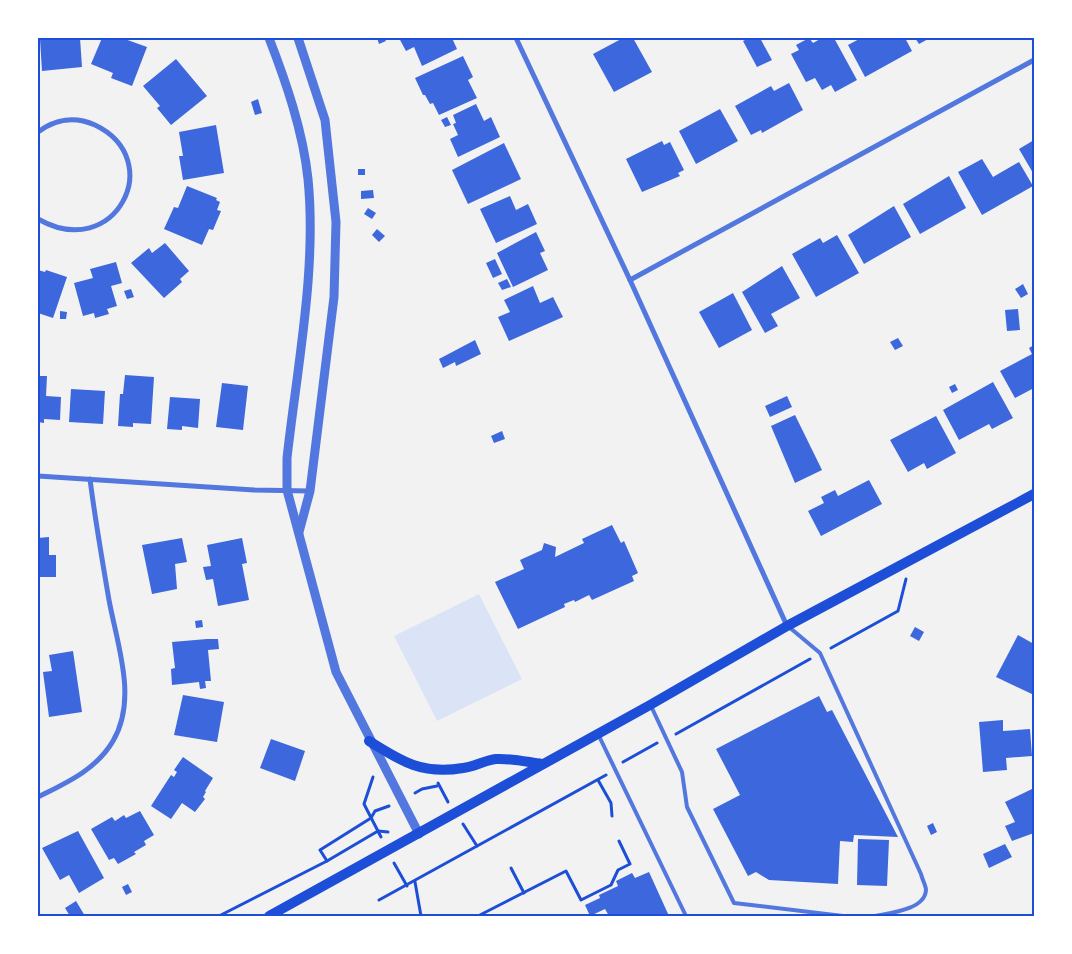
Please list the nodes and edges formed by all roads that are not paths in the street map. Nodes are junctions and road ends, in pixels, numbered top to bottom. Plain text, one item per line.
1 (269, 38) edge
2 (298, 38) edge
3 (516, 38) edge
4 (1034, 60) edge
5 (38, 132) edge
6 (38, 219) edge
7 (630, 280) junction
8 (38, 476) edge
9 (90, 479) junction
10 (287, 490) junction
11 (310, 491) junction
12 (1034, 494) edge
13 (298, 535) junction
14 (788, 626) junction
15 (650, 705) junction
16 (598, 734) junction
17 (369, 741) junction
18 (542, 764) junction
19 (38, 797) edge
20 (419, 834) junction
21 (269, 916) edge
22 (686, 916) edge
23 (843, 916) edge
24 (874, 916) edge

1 - 10 street
2 - 11 street
3 - 7 street
4 - 7 street
5 - 6 street
7 - 14 street
8 - 9 street
9 - 10 street
9 - 19 street
10 - 11 street
10 - 13 street
11 - 13 street
12 - 14 main road
13 - 17 street
14 - 15 main road
14 - 24 lane
15 - 16 main road
15 - 23 lane
16 - 18 main road
16 - 22 lane
17 - 18 main road
17 - 20 street
18 - 20 main road
20 - 21 main road

